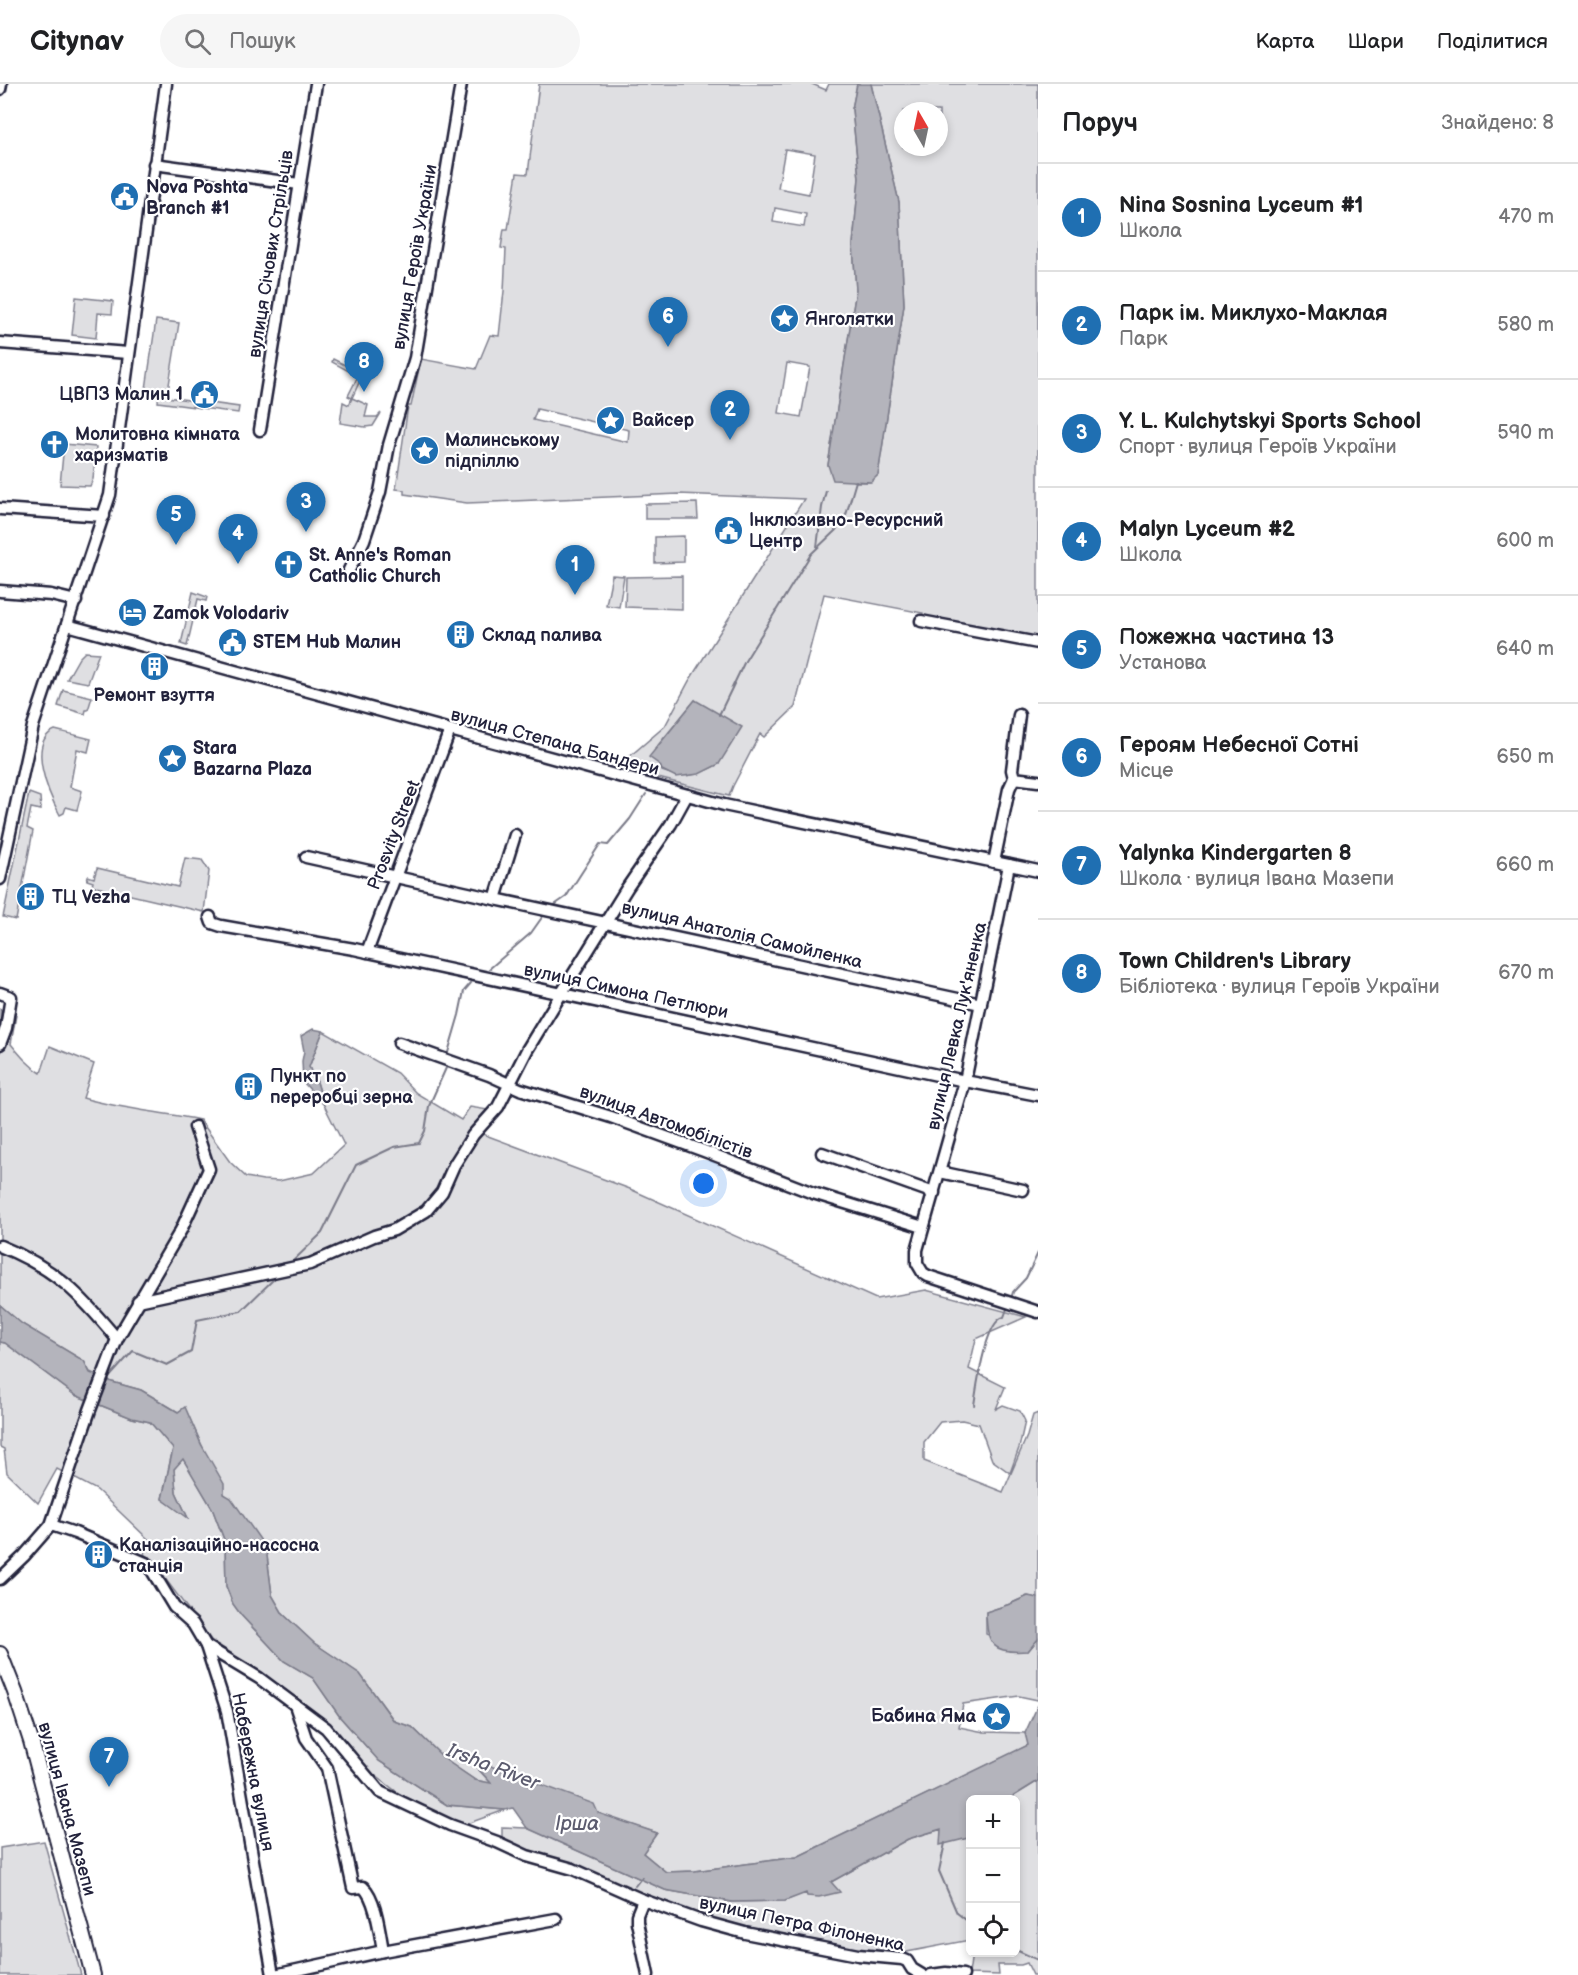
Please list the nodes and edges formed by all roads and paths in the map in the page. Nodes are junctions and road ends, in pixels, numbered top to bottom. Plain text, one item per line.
1 (1, 84) edge
2 (166, 84) edge
3 (316, 84) edge
4 (461, 84) edge
5 (0, 89) edge
6 (154, 164) junction
7 (299, 184) junction
8 (0, 343) edge
9 (128, 353) junction
10 (260, 430) dead end
11 (0, 509) edge
12 (104, 516) junction
13 (349, 570) dead end
14 (0, 591) edge
15 (76, 601) junction
16 (921, 621) dead end
17 (67, 625) junction
18 (1038, 644) edge
19 (1019, 715) dead end
20 (450, 730) junction
21 (1014, 778) junction
22 (1038, 781) edge
23 (687, 795) junction
24 (515, 835) dead end
25 (306, 857) dead end
26 (994, 862) junction
27 (1009, 865) junction
28 (1038, 871) edge
29 (396, 877) junction
30 (0, 879) edge
31 (495, 898) junction
32 (210, 917) dead end
33 (607, 922) junction
34 (367, 952) junction
35 (0, 993) edge
36 (561, 994) junction
37 (981, 1004) junction
38 (399, 1043) dead end
39 (0, 1044) edge
40 (965, 1081) junction
41 (510, 1084) junction
42 (1038, 1095) edge
43 (195, 1127) dead end
44 (822, 1153) dead end
45 (940, 1172) junction
46 (1023, 1190) dead end
47 (934, 1193) junction
48 (923, 1227) junction
49 (0, 1246) edge
50 (138, 1301) junction
51 (1038, 1312) edge
52 (117, 1339) junction
53 (51, 1525) junction
54 (0, 1579) edge
55 (206, 1646) junction
56 (0, 1654) edge
57 (295, 1705) junction
58 (643, 1900) junction
59 (556, 1919) dead end
60 (383, 1951) junction
61 (93, 1975) edge
62 (274, 1975) edge
63 (648, 1975) edge
64 (922, 1975) edge
65 (931, 1975) edge
66 (963, 1975) edge

1 - 5 street
2 - 6 street
3 - 7 street, вулиця Січових Стрільців
4 - 13 street, вулиця Героїв України
6 - 7 street
6 - 9 street
7 - 10 street, вулиця Січових Стрільців
8 - 9 street
9 - 12 street
11 - 12 street
12 - 15 street
14 - 15 street
15 - 17 street
16 - 18 street
17 - 20 street, вулиця Степана Бандери
17 - 30 street
19 - 21 street
20 - 23 street, вулиця Степана Бандери
20 - 29 street, Prosvity Street
21 - 22 street
21 - 26 street
23 - 26 street, вулиця Степана Бандери
23 - 33 street
24 - 31 street
25 - 29 street, вулиця Анатолія Самойленка
26 - 27 street, вулиця Степана Бандери
27 - 28 street, вулиця Степана Бандери
27 - 37 street, вулиця Левка Лук'яненка
29 - 31 street, вулиця Анатолія Самойленка
29 - 34 street, Prosvity Street
31 - 33 street, вулиця Анатолія Самойленка
32 - 34 street, вулиця Симона Петлюри
33 - 36 street
33 - 37 street, вулиця Анатолія Самойленка
34 - 36 street, вулиця Симона Петлюри
35 - 39 street
36 - 40 street, вулиця Симона Петлюри
36 - 41 street
37 - 40 street, вулиця Левка Лук'яненка
38 - 41 street, вулиця Автомобілістів
40 - 42 street, вулиця Симона Петлюри
40 - 45 street, вулиця Левка Лук'яненка
41 - 48 street, вулиця Автомобілістів
41 - 50 street
43 - 50 street
44 - 47 street
45 - 46 street
45 - 47 street, вулиця Левка Лук'яненка
47 - 48 street, вулиця Левка Лук'яненка
48 - 51 street, вулиця Левка Лук'яненка
49 - 52 street
50 - 52 street
52 - 53 street
53 - 54 street
53 - 55 street
55 - 57 street, Набережна вулиця
55 - 62 street, Набережна вулиця
56 - 61 main road, вулиця Івана Мазепи
57 - 58 street, Набережна вулиця
57 - 60 street
58 - 63 street
58 - 64 street, вулиця Петра Філоненка
59 - 60 street, Набережна вулиця
60 - 62 street, Набережна вулиця
65 - 66 street

